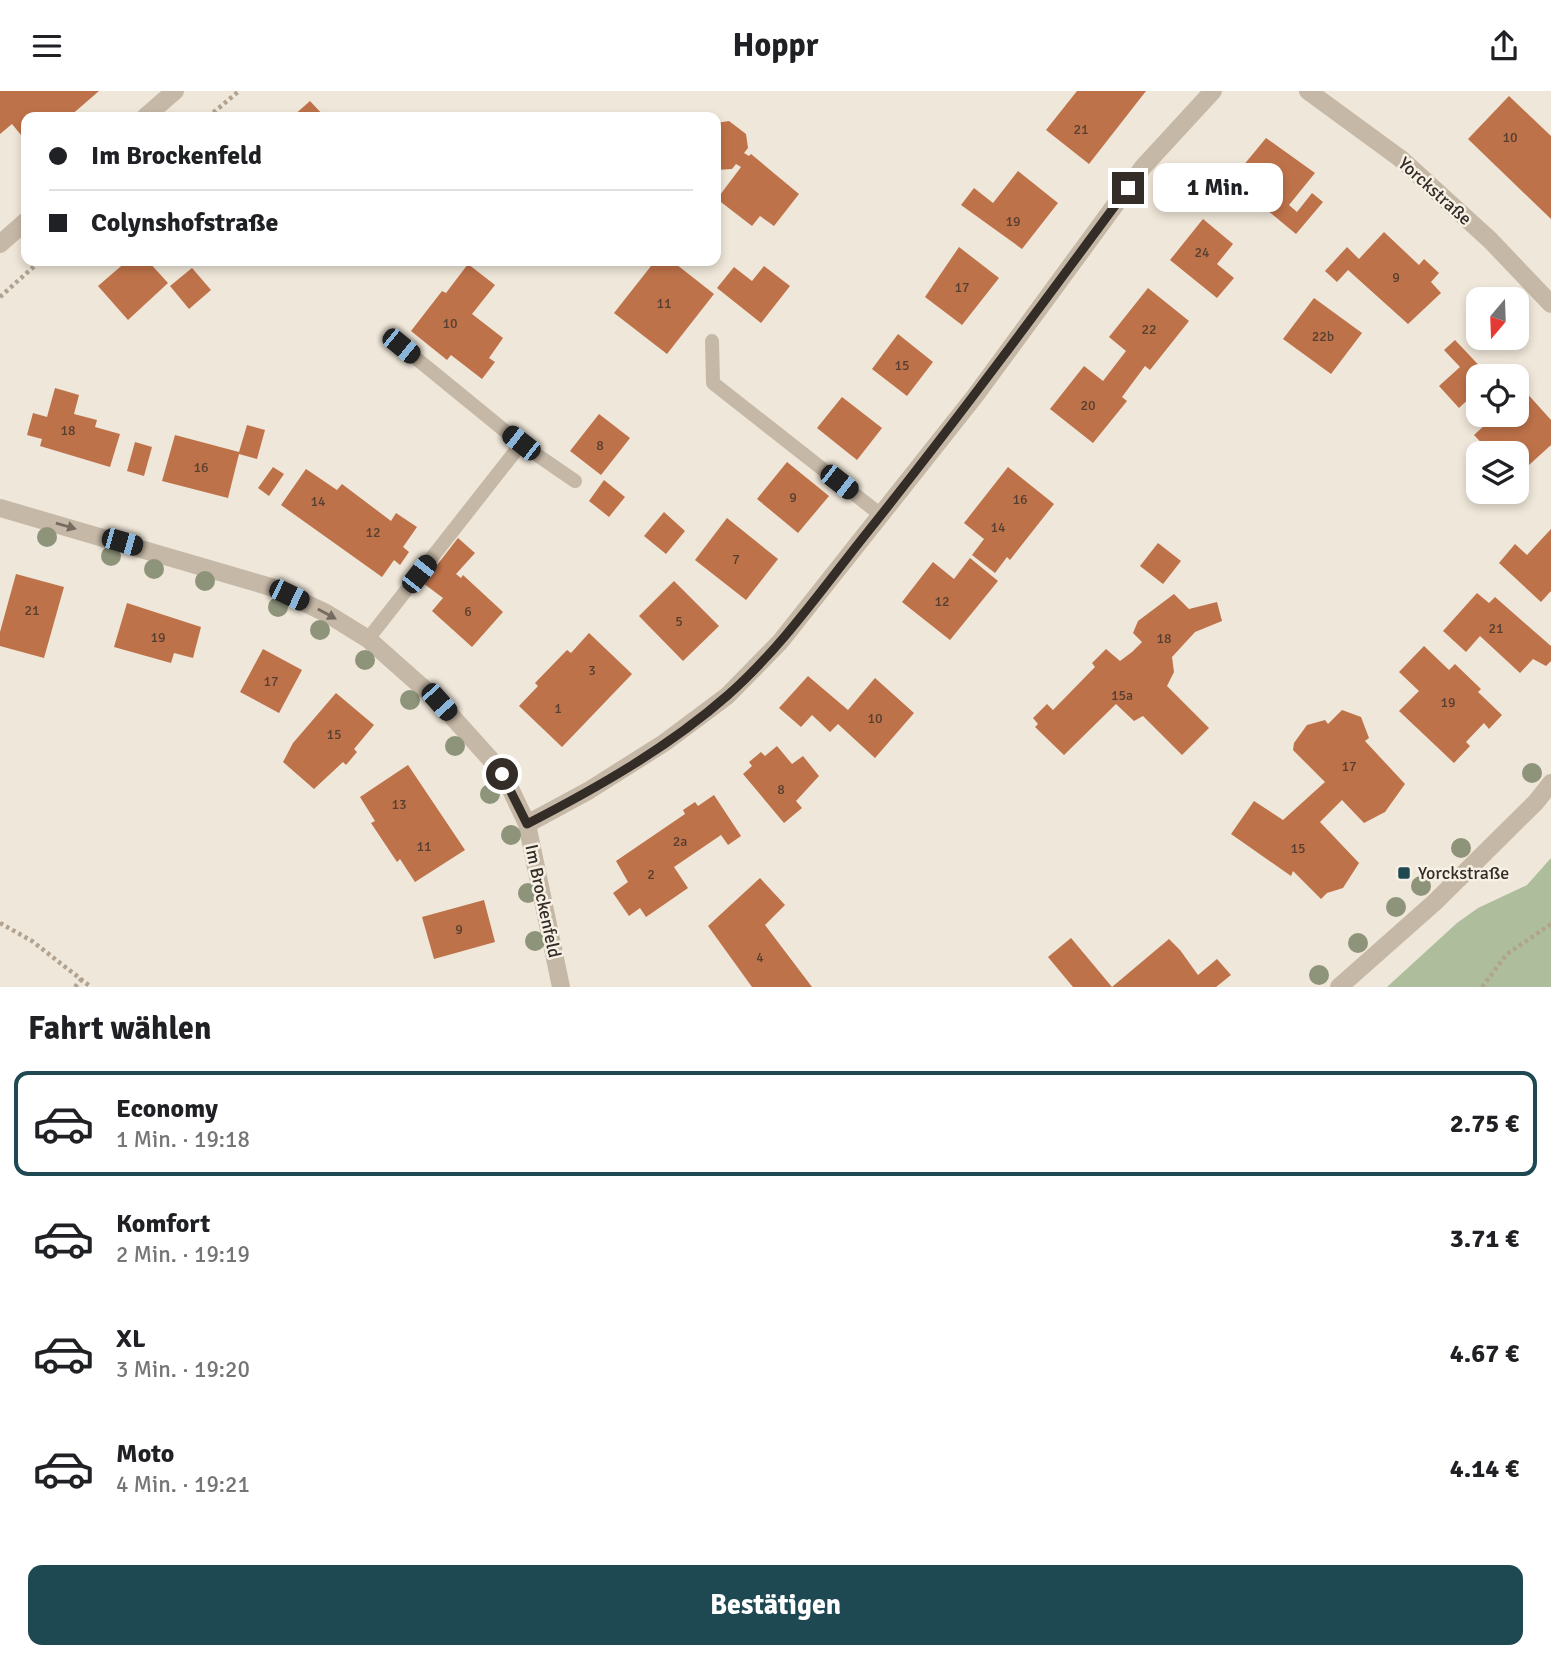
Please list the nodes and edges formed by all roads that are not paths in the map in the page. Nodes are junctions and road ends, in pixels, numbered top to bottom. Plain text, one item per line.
1 (175, 91) edge
2 (1213, 91) edge
3 (1308, 91) edge
4 (151, 112) edge
5 (21, 225) edge
6 (0, 244) edge
7 (1551, 304) edge
8 (712, 341) dead end
9 (401, 346) dead end
10 (521, 443) junction
11 (575, 481) dead end
12 (0, 508) edge
13 (881, 515) junction
14 (368, 639) junction
15 (1551, 783) edge
16 (527, 824) junction
17 (561, 987) edge
18 (1339, 987) edge

1 - 4 street
2 - 13 street
3 - 7 street, Yorckstraße
5 - 6 street
8 - 13 lane
9 - 10 lane
10 - 11 lane
10 - 14 lane
12 -> 14 street, Im Brockenfeld
13 - 16 street
14 - 16 street, Im Brockenfeld
15 - 18 street
16 - 17 street, Im Brockenfeld

